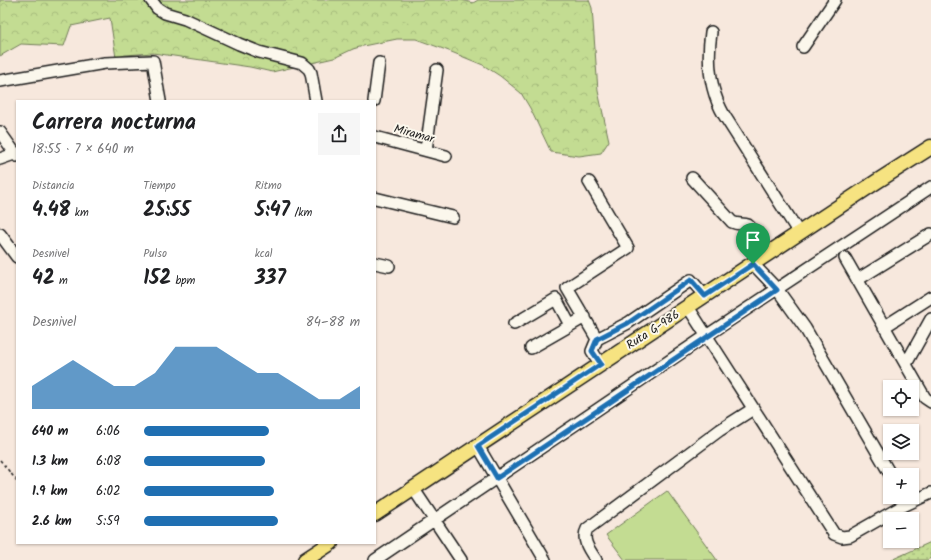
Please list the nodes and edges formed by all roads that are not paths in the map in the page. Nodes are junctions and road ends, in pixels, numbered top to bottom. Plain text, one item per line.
1 (151, 0) edge
2 (835, 0) edge
3 (711, 32) dead end
4 (803, 47) dead end
5 (379, 63) dead end
6 (437, 70) dead end
7 (0, 81) edge
8 (160, 100) edge
9 (316, 100) edge
10 (374, 100) edge
11 (0, 132) edge
12 (376, 137) edge
13 (931, 147) edge
14 (426, 150) junction
15 (16, 154) edge
16 (446, 156) dead end
17 (0, 159) edge
18 (692, 178) dead end
19 (589, 182) dead end
20 (931, 187) edge
21 (376, 198) edge
22 (453, 217) dead end
23 (799, 233) junction
24 (0, 234) edge
25 (931, 234) edge
26 (768, 254) junction
27 (16, 256) edge
28 (845, 258) dead end
29 (376, 263) edge
30 (753, 264) junction
31 (389, 266) dead end
32 (857, 280) junction
33 (777, 290) junction
34 (705, 296) junction
35 (931, 297) edge
36 (688, 307) junction
37 (585, 317) junction
38 (931, 319) edge
39 (514, 324) dead end
40 (570, 325) junction
41 (884, 327) junction
42 (706, 336) junction
43 (597, 339) junction
44 (531, 348) dead end
45 (601, 364) junction
46 (906, 364) junction
47 (931, 402) edge
48 (753, 409) junction
49 (478, 446) junction
50 (887, 468) edge
51 (497, 478) junction
52 (413, 488) junction
53 (931, 493) edge
54 (376, 513) edge
55 (435, 519) junction
56 (329, 544) edge
57 (383, 558) edge
58 (305, 560) edge
59 (461, 560) edge
60 (545, 560) edge
61 (596, 560) edge

1 - 9 street
2 - 4 street
3 - 23 street
5 - 10 street
6 - 14 street
7 - 8 street
11 - 15 street
12 - 14 street, Miramar
13 - 23 main road, Ruta G-986
14 - 16 street, Miramar
15 - 17 street
18 - 26 street
19 - 37 street
20 - 33 street
21 - 22 street
23 - 26 main road, Ruta G-986
24 - 27 street
25 - 32 street
26 - 30 main road, Ruta G-986
28 - 32 street
29 - 31 street
30 - 33 street
30 - 34 main road, Ruta G-986
32 - 41 street
33 - 42 street
33 - 50 street
34 - 36 main road, Ruta G-986
34 - 43 street
35 - 41 street
36 - 42 street
36 - 45 main road, Ruta G-986
37 - 40 street
37 - 43 street
38 - 46 street
39 - 40 street
40 - 44 street
41 - 46 street
42 - 48 street
42 - 51 street
43 - 45 street
45 - 49 main road, Ruta G-986
46 - 47 street
48 - 53 street
48 - 61 street
49 - 51 street
49 - 52 main road, Ruta G-986
51 - 55 street
51 - 60 street
52 - 54 main road, Ruta G-986
52 - 55 street
55 - 57 street
55 - 59 street
56 - 58 main road

